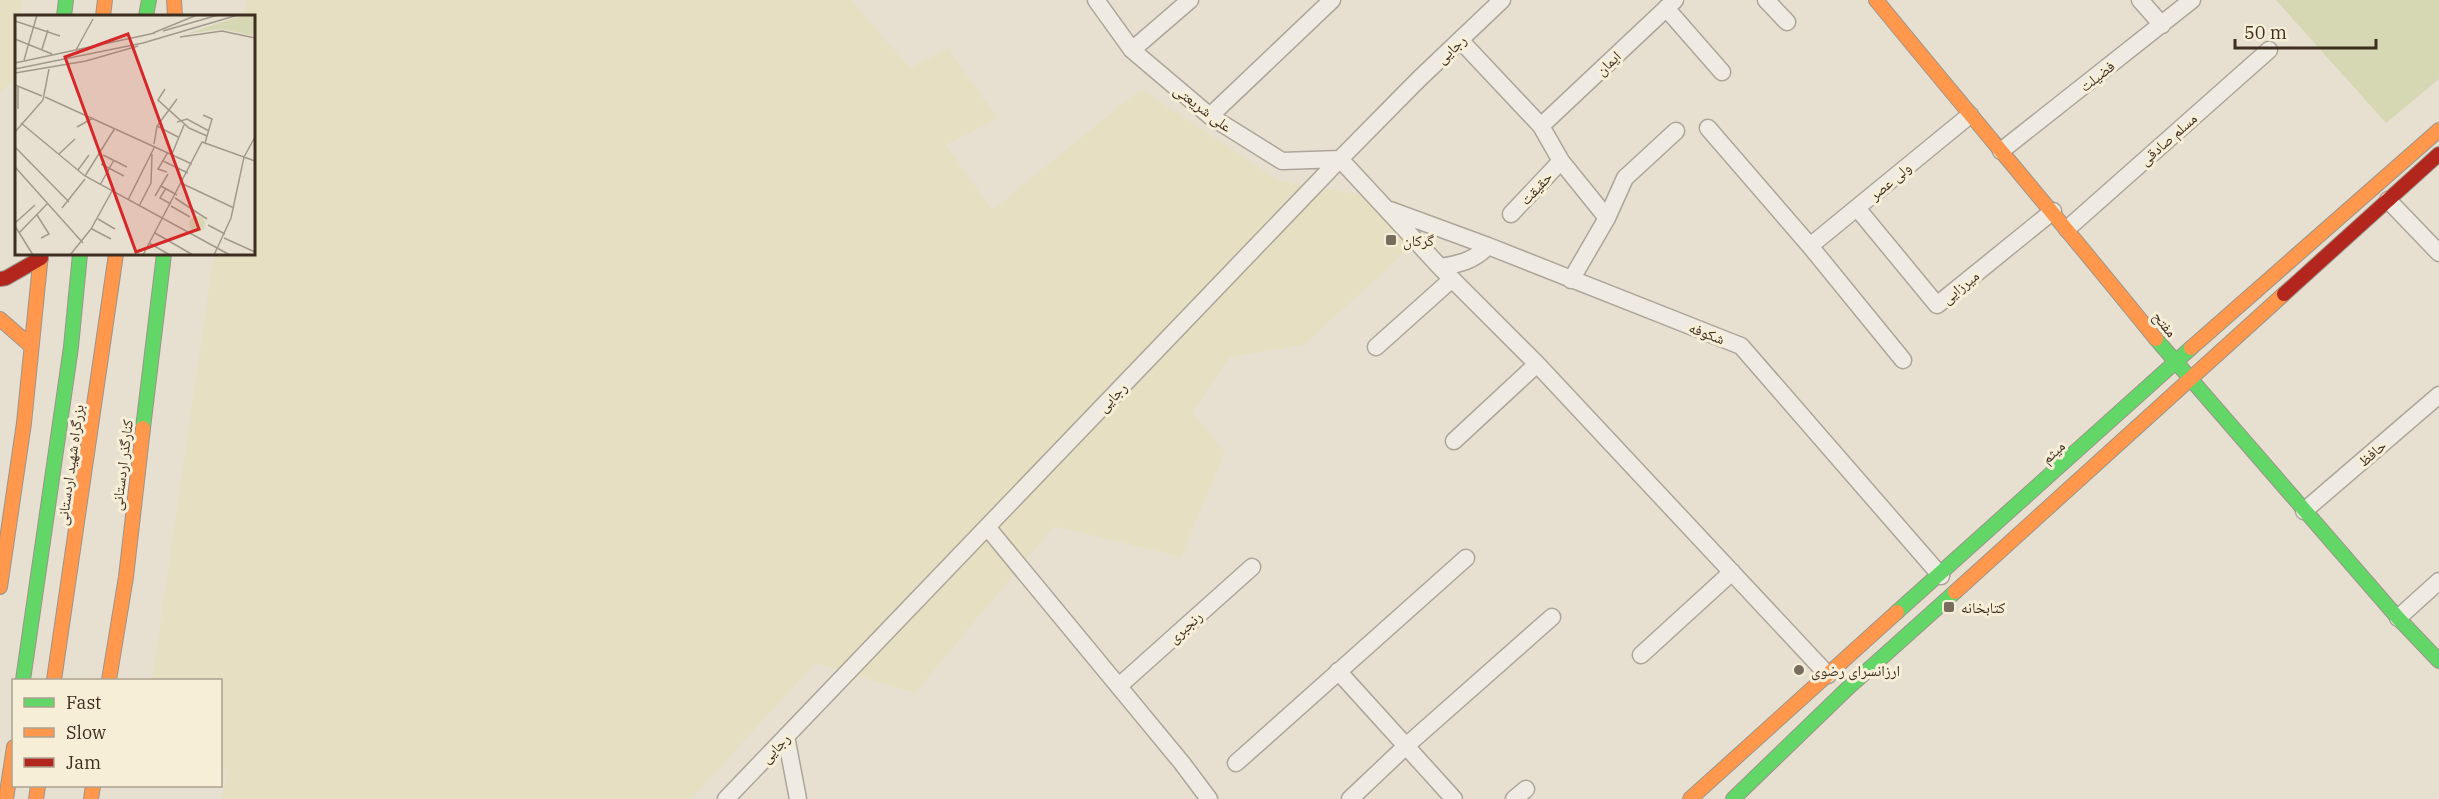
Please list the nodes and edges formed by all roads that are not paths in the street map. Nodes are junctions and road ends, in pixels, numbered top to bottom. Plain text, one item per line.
1 (66, 0) edge
2 (105, 0) edge
3 (148, 0) edge
4 (174, 0) edge
5 (1096, 0) edge
6 (1190, 0) edge
7 (1332, 0) edge
8 (1766, 0) edge
9 (1876, 0) edge
10 (2140, 0) edge
11 (2192, 0) edge
12 (1497, 2) edge
13 (1670, 4) edge
14 (64, 15) edge
15 (103, 15) edge
16 (146, 15) edge
17 (176, 15) edge
18 (1787, 22) dead end
19 (2162, 25) junction
20 (1461, 41) junction
21 (1132, 50) junction
22 (2269, 50) dead end
23 (1722, 72) dead end
24 (1970, 115) junction
25 (1210, 116) junction
26 (1541, 126) junction
27 (1708, 128) dead end
28 (2439, 130) edge
29 (1676, 131) dead end
30 (2001, 151) junction
31 (2439, 154) edge
32 (1340, 159) junction
33 (1561, 161) junction
34 (2388, 200) junction
35 (1857, 208) junction
36 (1389, 210) junction
37 (2053, 211) junction
38 (1511, 214) dead end
39 (1607, 218) junction
40 (2067, 229) junction
41 (1488, 246) junction
42 (1810, 246) junction
43 (2439, 253) edge
44 (80, 255) edge
45 (116, 255) edge
46 (164, 255) edge
47 (41, 256) edge
48 (1440, 267) junction
49 (0, 279) edge
50 (1452, 279) junction
51 (1570, 280) junction
52 (0, 320) edge
53 (30, 345) junction
54 (1376, 347) dead end
55 (1903, 360) dead end
56 (2175, 363) junction
57 (1537, 364) junction
58 (2189, 378) junction
59 (2439, 395) edge
60 (1454, 441) dead end
61 (2304, 512) junction
62 (987, 527) junction
63 (1466, 558) dead end
64 (1252, 567) dead end
65 (1732, 572) junction
66 (1941, 576) junction
67 (2439, 581) edge
68 (0, 587) edge
69 (1552, 617) dead end
70 (2398, 618) junction
71 (1641, 655) dead end
72 (2439, 661) edge
73 (1338, 671) junction
74 (1828, 675) junction
75 (23, 679) edge
76 (54, 679) edge
77 (110, 679) edge
78 (1119, 686) junction
79 (786, 736) junction
80 (1406, 746) junction
81 (12, 760) edge
82 (1236, 763) dead end
83 (6, 799) edge
84 (726, 799) edge
85 (798, 799) edge
86 (1209, 799) edge
87 (1350, 799) edge
88 (1454, 799) edge
89 (1690, 799) edge
90 (1732, 799) edge

1 - 14 main road
2 - 15 main road
3 - 16 main road
4 - 17 main road
5 - 21 street, علی شریعتی
6 - 21 street
7 - 25 street
8 - 18 street
9 - 24 main road, مفتح
10 - 19 street
11 - 19 street, فضیلت
12 - 20 street, رجایی
13 - 23 street
13 - 26 street, ایمان
19 - 30 street, فضیلت
20 - 26 street
20 - 32 street, رجایی
21 - 25 street, علی شریعتی
22 - 40 street, مسلم صادقی
24 - 30 main road, مفتح
24 - 35 street, ولی عصر
25 - 32 street, علی شریعتی
26 - 33 street
27 - 42 street
28 - 56 main road, میثم
29 - 39 street
30 - 37 main road, مفتح
31 - 34 main road
32 - 36 street
32 - 62 street, رجایی
33 - 38 street, حقیقت
33 - 39 street
34 - 43 street
34 - 58 main road
35 - 37 street, میرزایی
35 - 42 street, ولی عصر
36 - 41 street, شکوفه
36 - 48 street
37 - 40 main road, مفتح
39 - 51 street
40 - 56 main road, مفتح
41 - 48 street
41 - 51 street, شکوفه
42 - 55 street
44 - 75 main road, بزرگراه شهید اردستانی
45 - 76 main road, بزرگراه شهید اردستانی
46 - 77 main road, کنارگذر اردستانی
47 - 49 main road
47 - 53 main road
48 - 50 street
50 - 54 street
50 - 57 street
51 - 66 street, شکوفه
52 - 53 main road
53 - 68 main road
56 - 58 main road, مفتح
56 - 66 main road, میثم
57 - 60 street
57 - 65 street
58 - 61 main road, مفتح
58 - 90 main road
59 - 61 street, حافظ
61 - 70 main road, مفتح
62 - 78 street
62 - 79 street, رجایی
63 - 73 street
64 - 78 street, رنجبری
65 - 71 street
65 - 74 street
66 - 74 main road, میثم
67 - 70 street
69 - 80 street
70 - 72 main road, مفتح
73 - 80 street
73 - 82 street
74 - 89 main road, میثم
78 - 86 street
79 - 84 street, رجایی
79 - 85 street
80 - 87 street
80 - 88 street
81 - 83 main road

